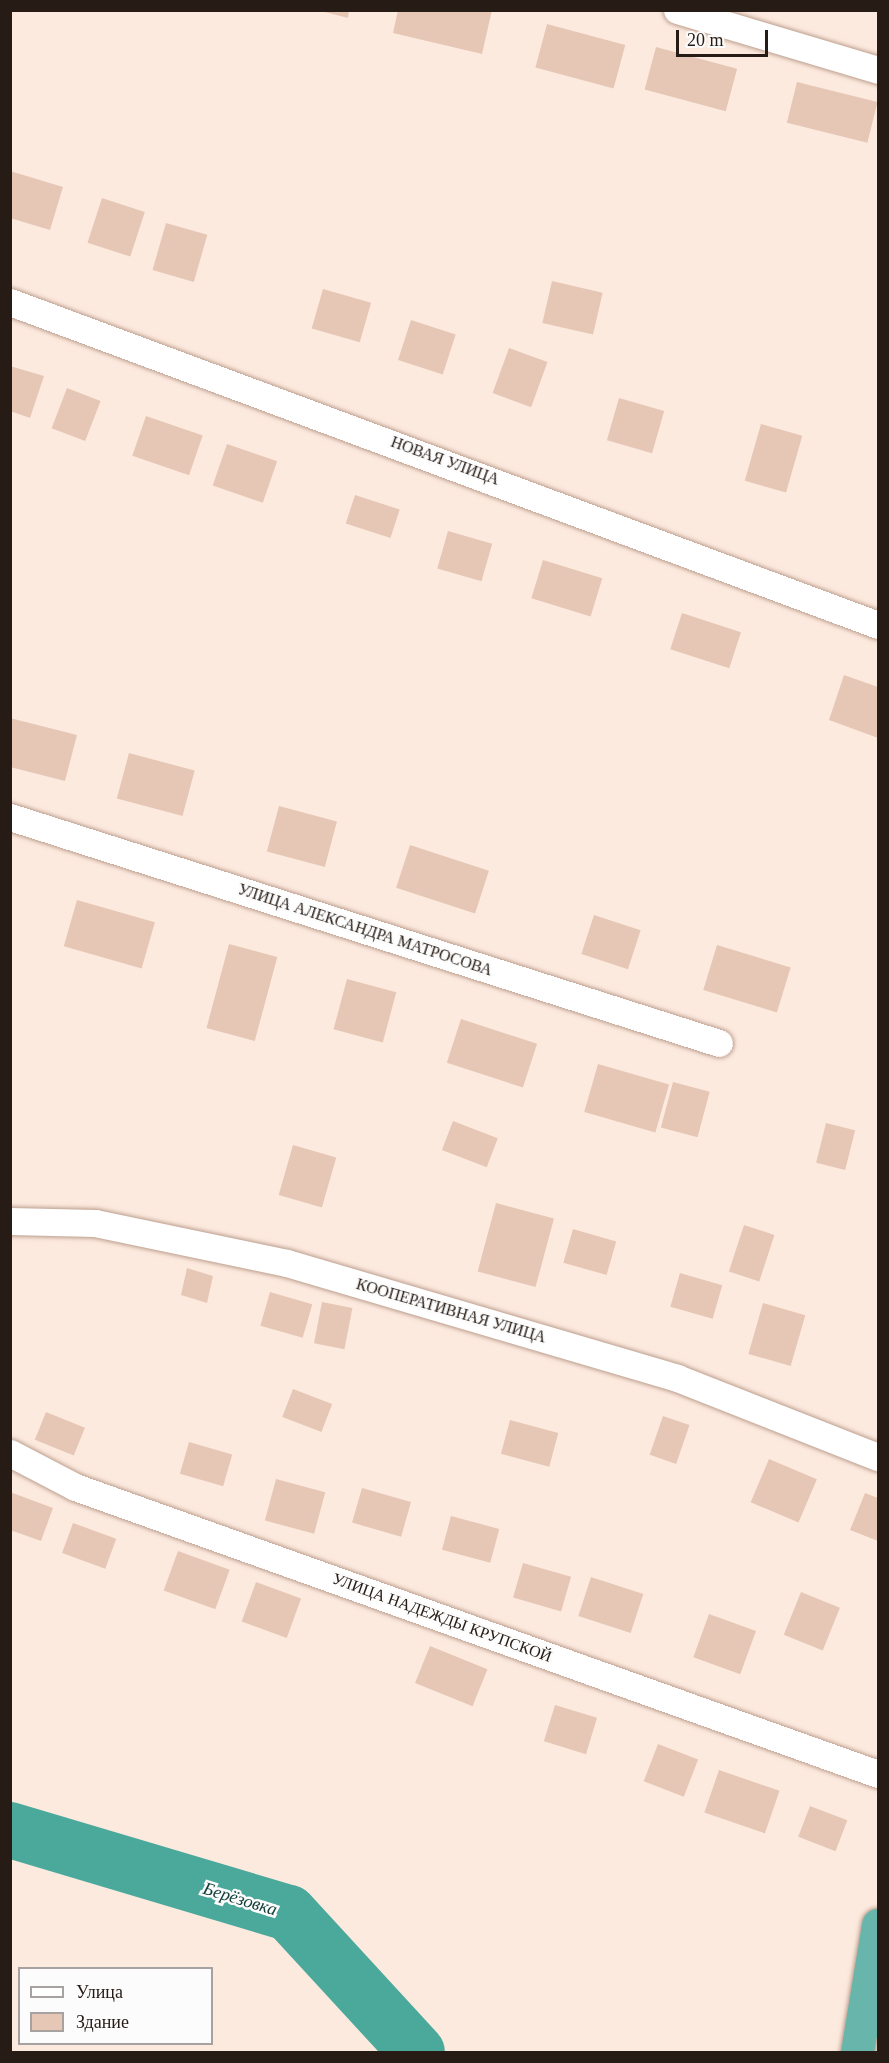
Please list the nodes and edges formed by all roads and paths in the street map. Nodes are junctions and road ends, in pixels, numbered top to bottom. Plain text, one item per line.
1 (677, 10) edge
2 (879, 70) edge
3 (10, 302) edge
4 (879, 625) edge
5 (10, 818) edge
6 (719, 1043) dead end
7 (10, 1221) edge
8 (10, 1453) edge
9 (879, 1457) edge
10 (879, 1774) edge
11 (879, 1925) edge
12 (857, 2052) edge

1 - 2 street
3 - 4 street, НОВАЯ УЛИЦА
5 - 6 street, УЛИЦА АЛЕКСАНДРА МАТРОСОВА
7 - 9 street, КООПЕРАТИВНАЯ УЛИЦА
8 - 10 street, УЛИЦА НАДЕЖДЫ КРУПСКОЙ
11 - 12 highway

